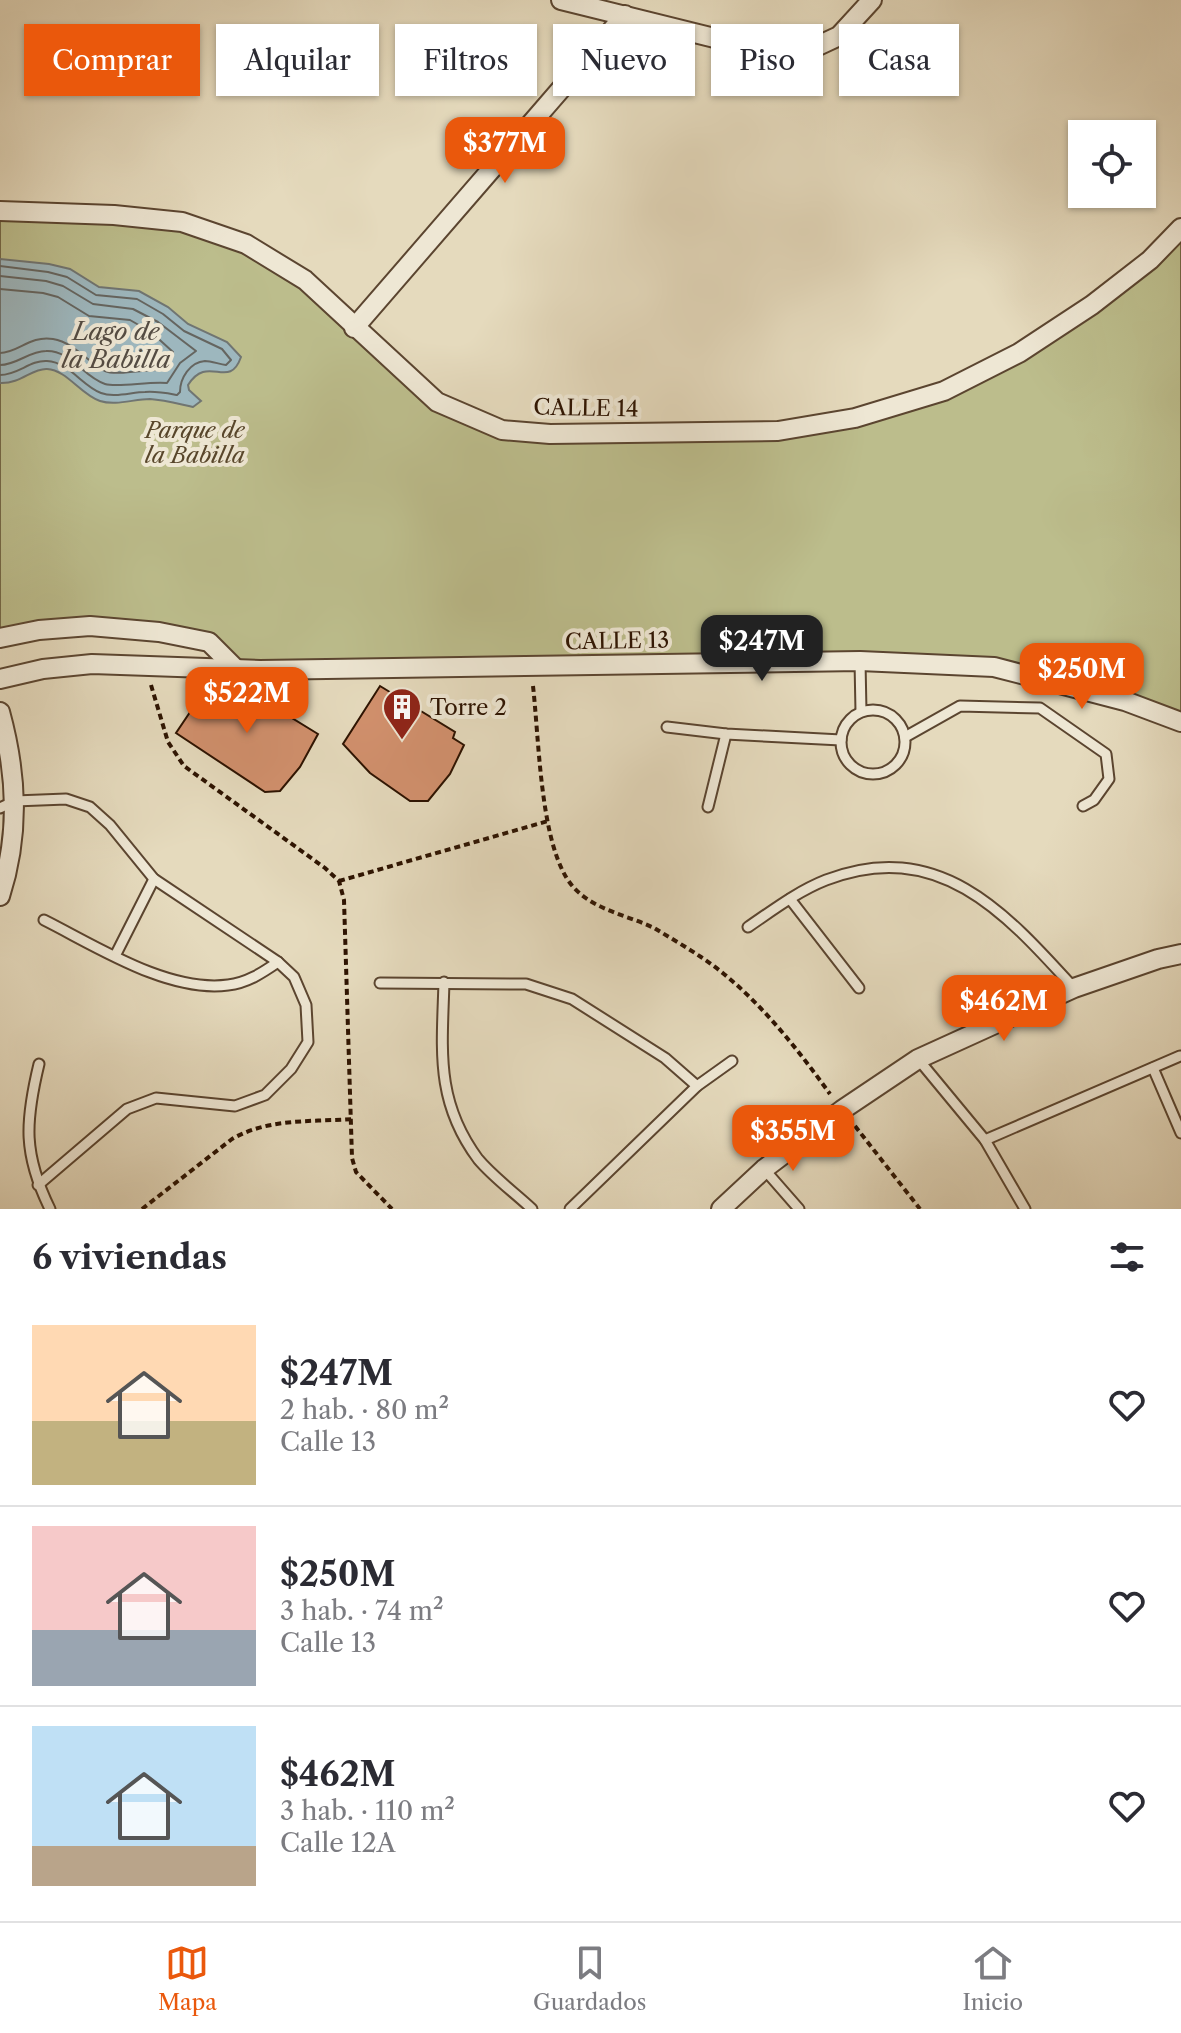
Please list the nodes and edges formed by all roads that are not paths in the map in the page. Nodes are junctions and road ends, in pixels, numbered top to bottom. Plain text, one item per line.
1 (561, 0) edge
2 (872, 0) edge
3 (625, 15) junction
4 (0, 211) edge
5 (1181, 228) edge
6 (354, 328) junction
7 (0, 638) edge
8 (860, 661) junction
9 (237, 670) junction
10 (0, 679) edge
11 (0, 712) edge
12 (861, 712) junction
13 (1181, 722) edge
14 (667, 727) dead end
15 (726, 734) junction
16 (905, 737) junction
17 (841, 740) junction
18 (8, 805) edge
19 (1083, 806) dead end
20 (708, 807) dead end
21 (154, 879) junction
22 (0, 896) edge
23 (790, 899) junction
24 (44, 920) dead end
25 (748, 927) dead end
26 (1181, 954) edge
27 (115, 956) junction
28 (278, 962) junction
29 (444, 982) junction
30 (380, 983) dead end
31 (859, 988) dead end
32 (1074, 988) junction
33 (1180, 1056) edge
34 (918, 1059) junction
35 (732, 1061) dead end
36 (39, 1064) dead end
37 (1153, 1068) junction
38 (697, 1086) junction
39 (1181, 1133) edge
40 (985, 1140) junction
41 (764, 1169) junction
42 (38, 1185) junction
43 (50, 1209) edge
44 (532, 1209) edge
45 (570, 1209) edge
46 (721, 1209) edge
47 (799, 1209) edge
48 (1025, 1209) edge

1 - 3 street
2 - 3 street
3 - 6 street
4 - 6 street, CALLE 14
5 - 6 street, CALLE 14
7 - 9 street
8 - 9 street, CALLE 13
8 - 12 lane
8 - 13 street, CALLE 13
9 - 10 street, CALLE 13
11 - 18 street
12 - 16 lane
12 - 17 lane
14 - 15 lane
15 - 17 lane
15 - 20 lane
16 - 17 lane
16 - 19 lane
18 - 21 lane
18 - 22 street
21 - 27 lane
21 - 28 lane
23 - 25 lane
23 - 31 lane
23 - 32 lane
24 - 27 lane
26 - 32 street
27 - 28 lane
28 - 42 lane
29 - 30 lane
29 - 38 lane
29 - 44 lane
32 - 34 street
33 - 37 lane
34 - 40 lane
34 - 41 street
35 - 38 lane
36 - 42 lane
37 - 39 lane
37 - 40 lane
38 - 45 lane
40 - 48 lane
41 - 46 street
41 - 47 lane
42 - 43 lane

